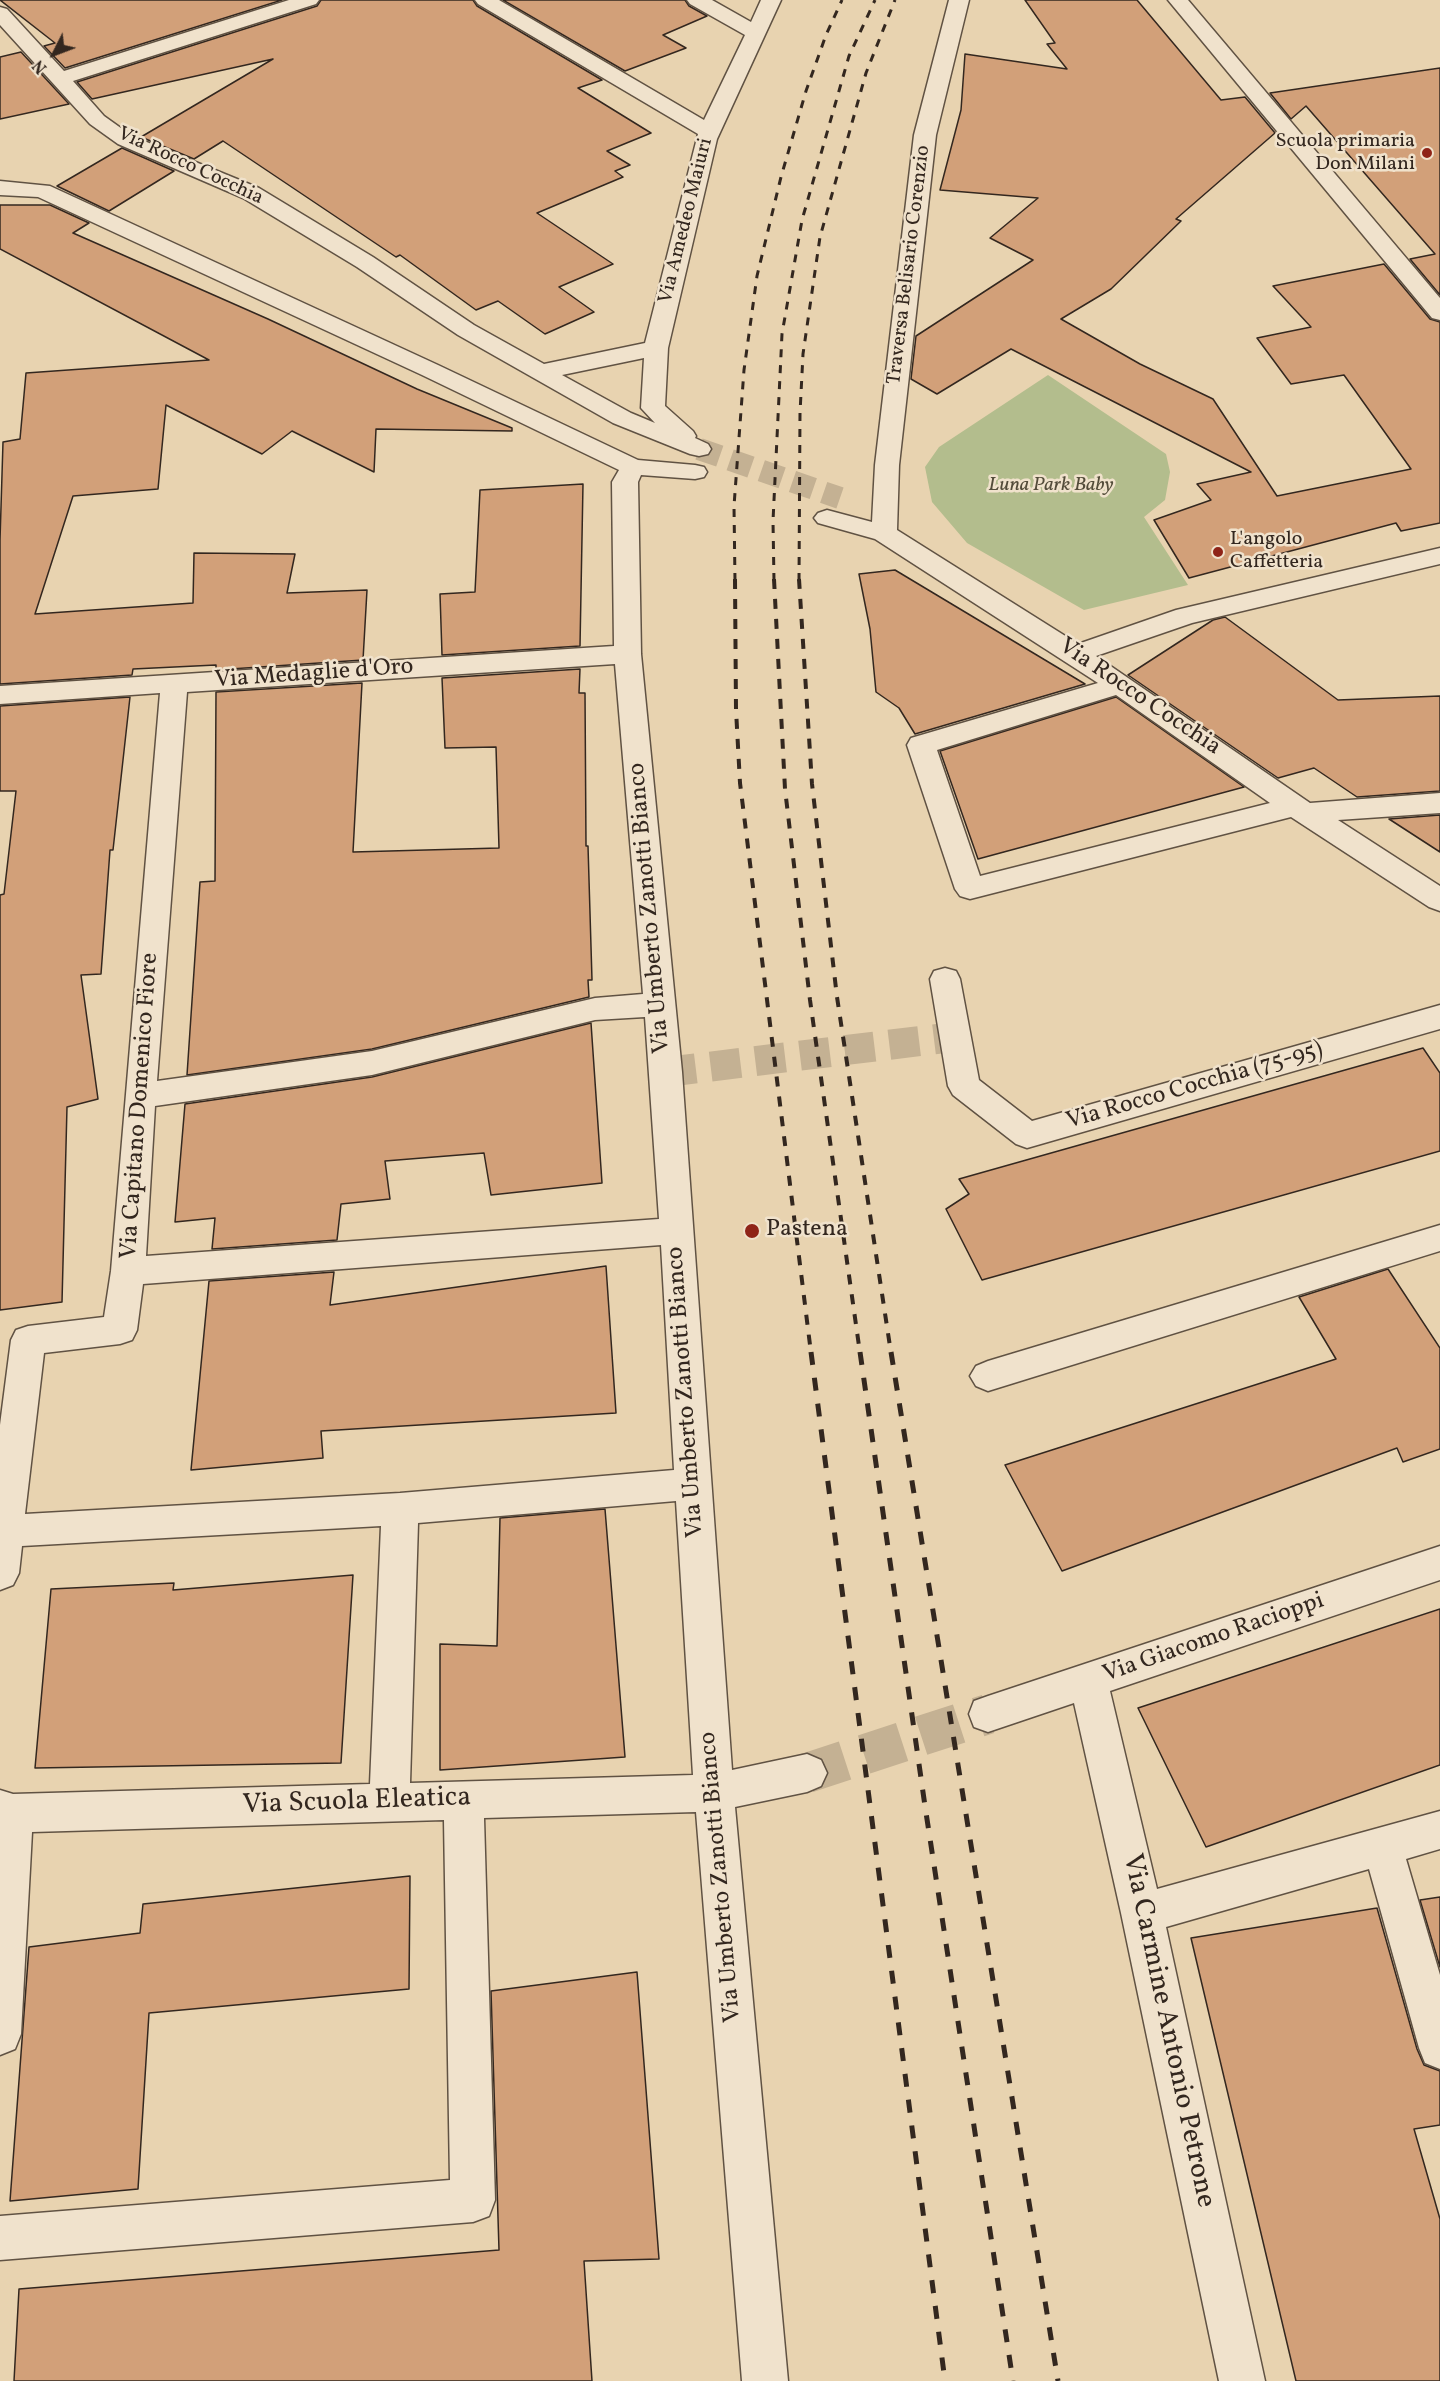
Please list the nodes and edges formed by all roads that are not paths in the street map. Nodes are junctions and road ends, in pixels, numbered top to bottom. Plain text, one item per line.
1 (309, 0) edge
2 (485, 0) edge
3 (697, 0) edge
4 (771, 0) edge
5 (959, 0) edge
6 (1178, 0) edge
7 (0, 13) edge
8 (755, 32) junction
9 (59, 79) junction
10 (709, 132) junction
11 (0, 188) edge
12 (1440, 313) edge
13 (462, 347) junction
14 (656, 348) junction
15 (430, 370) junction
16 (540, 372) junction
17 (697, 460) junction
18 (633, 467) junction
19 (834, 508) tunnel mouth
20 (884, 533) junction
21 (1440, 556) edge
22 (628, 654) junction
23 (1075, 654) junction
24 (174, 684) junction
25 (1120, 685) junction
26 (0, 695) edge
27 (1440, 802) edge
28 (1300, 810) junction
29 (1440, 900) edge
30 (945, 980) dead end
31 (660, 1004) junction
32 (1439, 1019) edge
33 (140, 1096) junction
34 (676, 1231) junction
35 (1440, 1238) edge
36 (128, 1271) junction
37 (988, 1376) dead end
38 (10, 1400) edge
39 (694, 1484) junction
40 (400, 1509) junction
41 (5, 1532) junction
42 (1440, 1563) edge
43 (0, 1573) edge
44 (1089, 1682) junction
45 (988, 1714) tunnel mouth
46 (807, 1773) tunnel mouth
47 (714, 1793) junction
48 (464, 1799) junction
49 (389, 1802) junction
50 (6, 1811) edge
51 (1440, 1830) edge
52 (1383, 1848) junction
53 (1142, 1913) junction
54 (0, 2034) edge
55 (1440, 2048) edge
56 (0, 2238) edge
57 (765, 2381) edge
58 (1242, 2381) edge

1 - 9 street
2 - 10 street
3 - 8 street
4 - 8 street, Via Amedeo Maiuri
5 - 20 street, Traversa Belisario Corenzio
6 - 12 street
7 - 9 street, Via Rocco Cocchia
8 - 10 street, Via Amedeo Maiuri
9 - 13 street, Via Rocco Cocchia
10 - 14 street, Via Amedeo Maiuri
11 - 15 street
13 - 15 street
13 - 16 street, Via Rocco Cocchia
14 - 16 street
14 - 17 street, Via Amedeo Maiuri
15 - 18 street
16 - 17 street, Via Rocco Cocchia
17 - 18 street
18 - 22 street, Via Umberto Zanotti Bianco
19 - 20 street, Via Rocco Cocchia
20 - 23 street, Via Rocco Cocchia
21 - 23 street
22 - 24 street, Via Medaglie d'Oro
22 - 31 street, Via Umberto Zanotti Bianco
23 - 25 street, Via Rocco Cocchia
24 - 26 street, Via Medaglie d'Oro
24 - 33 street, Via Capitano Domenico Fiore
25 - 28 street, Via Rocco Cocchia
25 - 28 street
27 - 28 street
28 - 29 street, Via Rocco Cocchia
30 - 32 street, Via Rocco Cocchia (75-95)
31 - 33 street
31 - 34 street, Via Umberto Zanotti Bianco
33 - 36 street, Via Capitano Domenico Fiore
34 - 36 street, Via Capitano Domenico Fiore
34 - 39 street, Via Umberto Zanotti Bianco
35 - 37 street
36 - 38 street
38 - 41 street
39 - 40 street
39 - 47 street, Via Umberto Zanotti Bianco
40 - 41 street
40 - 49 street
41 - 43 street
42 - 44 street, Via Giacomo Racioppi
44 - 45 street, Via Giacomo Racioppi
44 - 53 street, Via Carmine Antonio Petrone
46 - 47 street
47 - 48 street, Via Scuola Eleatica
47 - 57 street, Via Umberto Zanotti Bianco
48 - 49 street, Via Scuola Eleatica
48 - 56 street
49 - 50 street, Via Scuola Eleatica
50 - 54 street
51 - 52 street
52 - 53 street
52 - 55 street
53 - 58 street, Via Carmine Antonio Petrone

